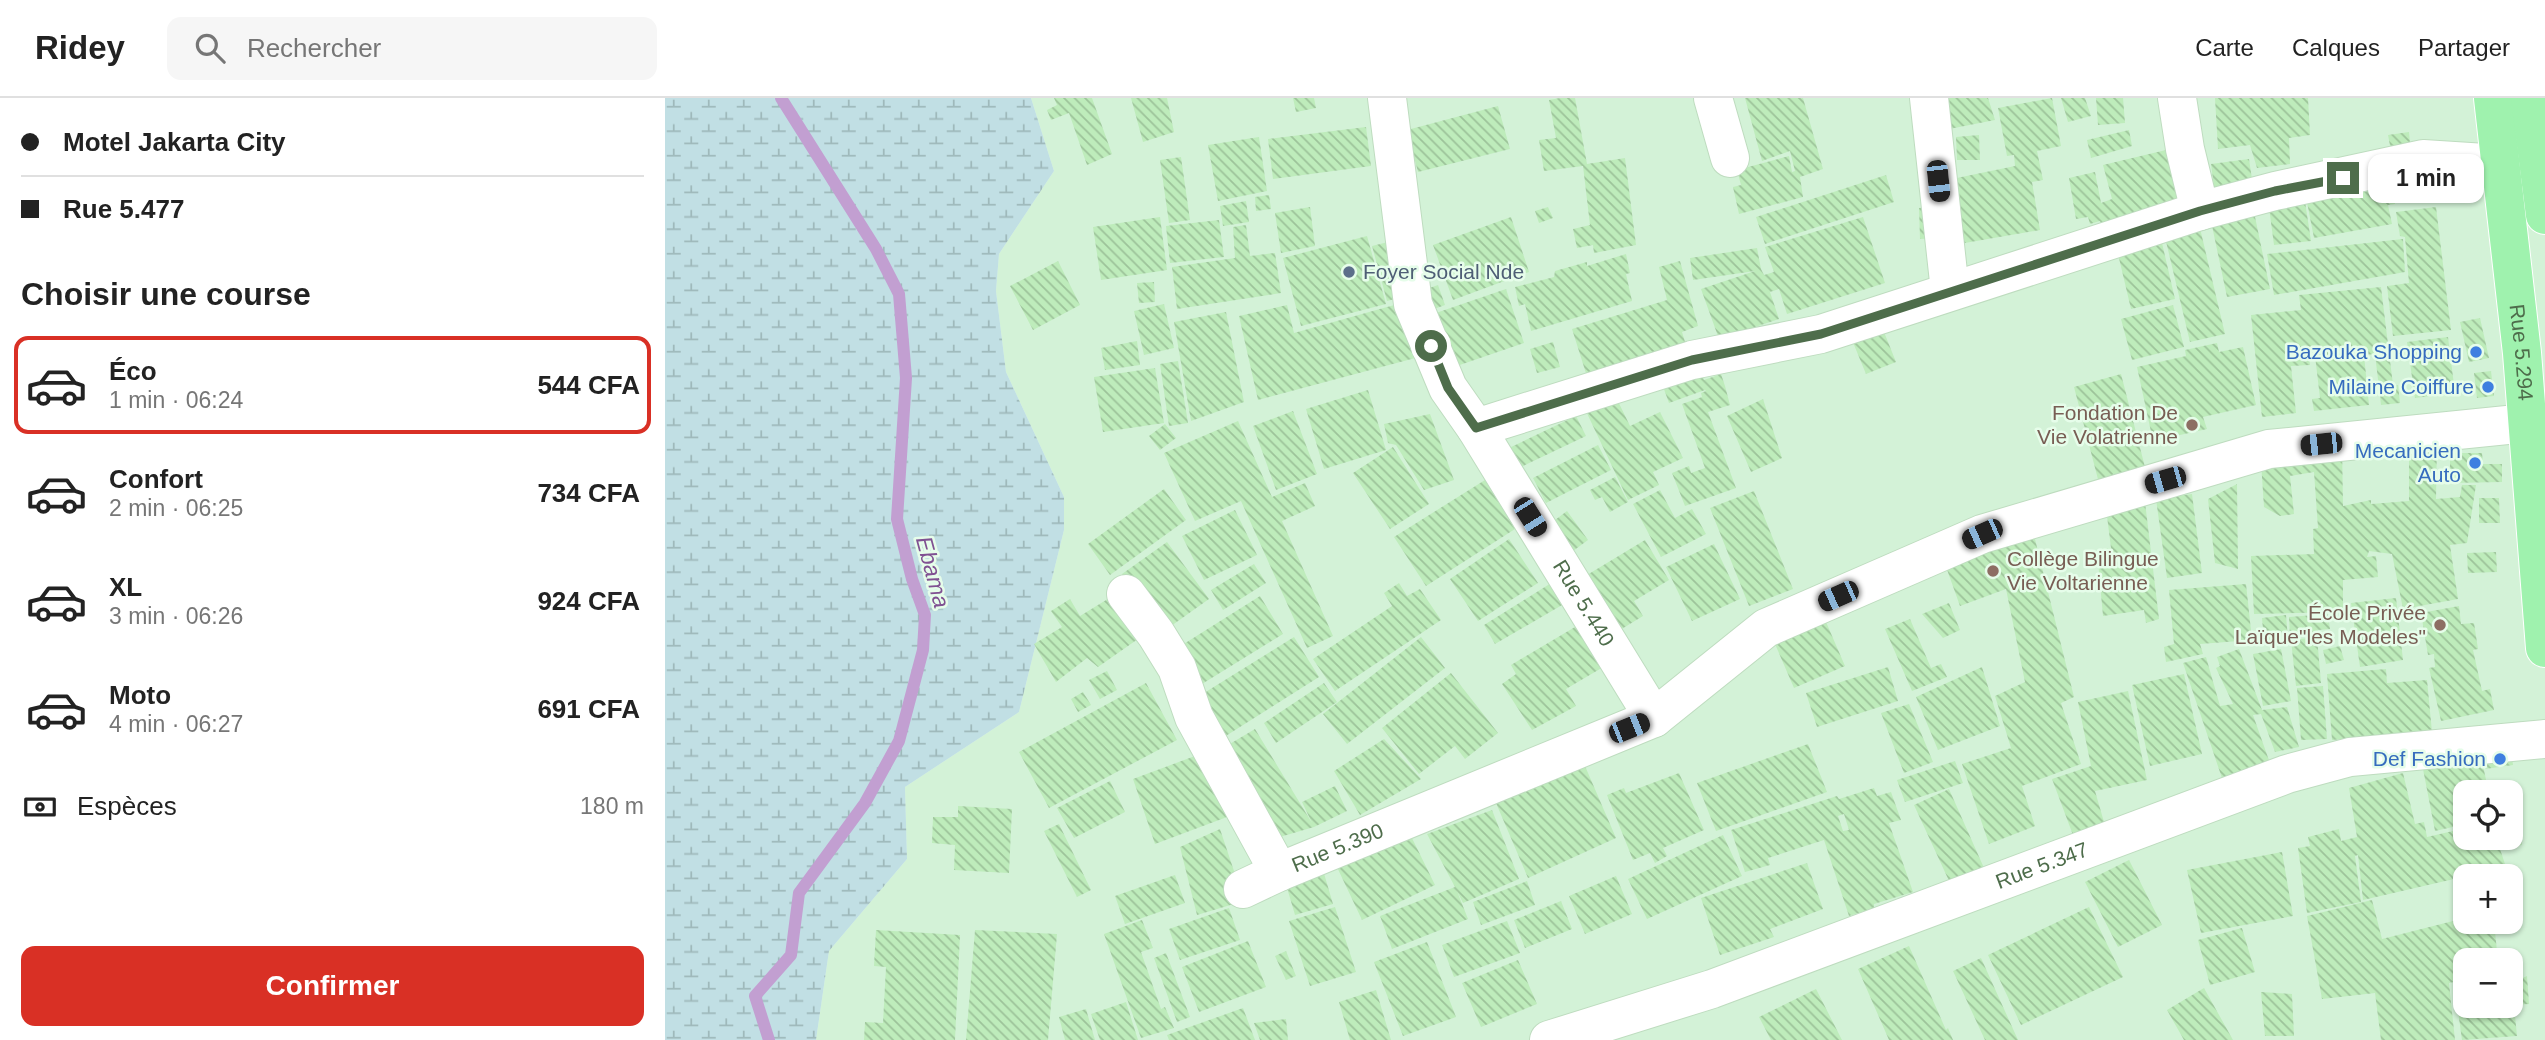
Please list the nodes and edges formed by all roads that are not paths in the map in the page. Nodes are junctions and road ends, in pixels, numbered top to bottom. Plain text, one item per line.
1 (1387, 98) edge
2 (1713, 98) edge
3 (1929, 98) edge
4 (2177, 98) edge
5 (2493, 98) edge
6 (2535, 100) edge
7 (1730, 158) dead end
8 (2501, 164) junction
9 (2200, 211) junction
10 (2545, 215) edge
11 (1950, 291) junction
12 (2527, 424) junction
13 (1476, 428) junction
14 (1126, 594) dead end
15 (2545, 648) edge
16 (1654, 718) junction
17 (2545, 739) edge
18 (1279, 872) junction
19 (1243, 889) dead end
20 (1549, 1040) edge

1 - 13 street, Rue 5.440
2 - 7 street
3 - 11 street
4 - 9 street
5 - 8 main road, Rue 5.294
6 - 10 main road
8 - 9 street
8 - 12 main road, Rue 5.294
9 - 11 street
11 - 13 street
12 - 15 main road, Rue 5.294
12 - 16 street, Rue 5.390
13 - 16 street, Rue 5.440
14 - 18 street, Rue 5.390
16 - 18 street, Rue 5.390
17 - 20 street, Rue 5.347
18 - 19 street

